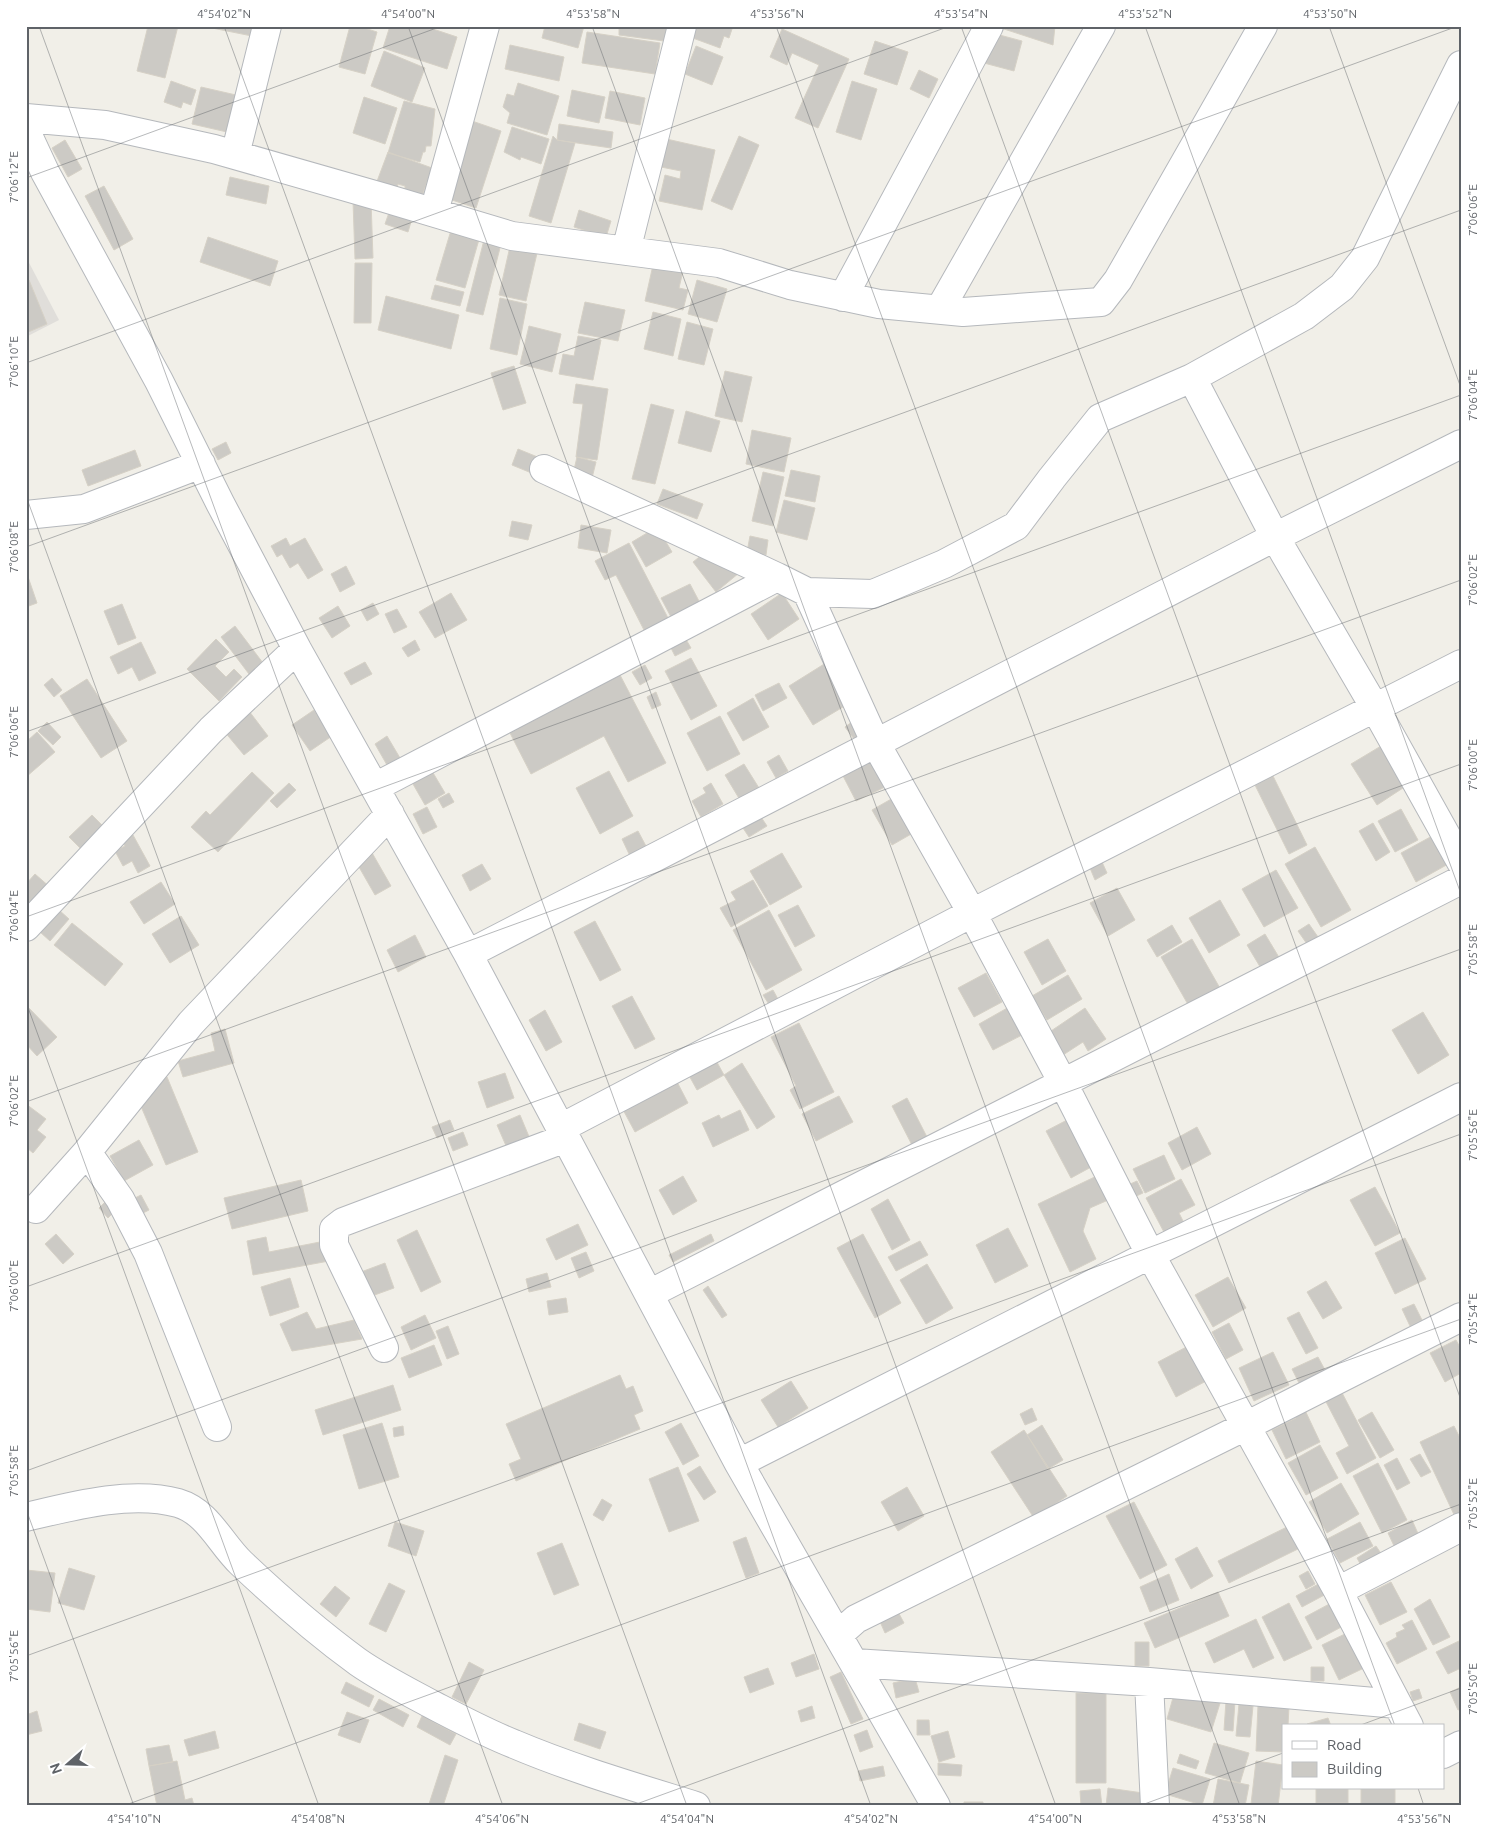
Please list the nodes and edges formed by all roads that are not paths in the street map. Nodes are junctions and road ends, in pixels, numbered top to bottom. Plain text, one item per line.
1 (267, 26) edge
2 (485, 26) edge
3 (682, 26) edge
4 (989, 26) edge
5 (1101, 26) edge
6 (1264, 26) edge
7 (1461, 65) edge
8 (26, 118) edge
9 (26, 131) edge
10 (235, 155) junction
11 (434, 212) junction
12 (626, 251) junction
13 (843, 297) junction
14 (940, 310) junction
15 (1192, 378) junction
16 (1461, 444) edge
17 (201, 464) junction
18 (544, 469) dead end
19 (26, 515) edge
20 (1275, 536) junction
21 (778, 577) junction
22 (807, 592) junction
23 (298, 649) junction
24 (1461, 664) edge
25 (1375, 708) junction
26 (876, 744) junction
27 (375, 786) junction
28 (390, 814) junction
29 (1461, 862) edge
30 (1461, 880) edge
31 (972, 913) junction
32 (26, 927) edge
33 (468, 954) junction
34 (1063, 1083) junction
35 (1461, 1097) edge
36 (564, 1133) junction
37 (87, 1152) junction
38 (36, 1209) dead end
39 (1150, 1254) junction
40 (649, 1294) junction
41 (1461, 1317) edge
42 (384, 1348) dead end
43 (1246, 1426) junction
44 (217, 1427) dead end
45 (739, 1463) junction
46 (26, 1517) edge
47 (1461, 1527) edge
48 (1338, 1591) junction
49 (838, 1635) junction
50 (854, 1663) junction
51 (1148, 1682) junction
52 (1403, 1715) edge
53 (1461, 1746) edge
54 (1444, 1754) edge
55 (696, 1806) edge
56 (936, 1806) edge
57 (1155, 1806) edge

1 - 10 street
2 - 11 street
3 - 12 street
4 - 13 street
5 - 14 street
6 - 14 street
7 - 15 street
8 - 10 street
9 - 17 street
10 - 11 street
11 - 12 street
12 - 13 street
13 - 14 street
15 - 20 street
15 - 22 street
16 - 20 street
17 - 19 street
17 - 23 street
18 - 21 street
20 - 25 street
20 - 26 street
21 - 22 street
21 - 27 street
22 - 26 street
23 - 27 street
23 - 32 street
24 - 25 street
25 - 29 street
25 - 31 street
26 - 31 street
26 - 33 street
27 - 28 street
28 - 33 street
28 - 37 street
30 - 34 street
31 - 34 street
31 - 36 street
33 - 36 street
34 - 39 street
34 - 40 street
35 - 39 street
36 - 40 street
36 - 42 street
37 - 38 street
37 - 44 street
39 - 43 street
39 - 45 street
40 - 45 street
41 - 43 street
43 - 48 street
43 - 49 street
45 - 49 street
46 - 55 street
47 - 48 street
48 - 52 street
49 - 50 street
50 - 51 street
50 - 56 street
51 - 52 street
51 - 57 street
53 - 54 street

